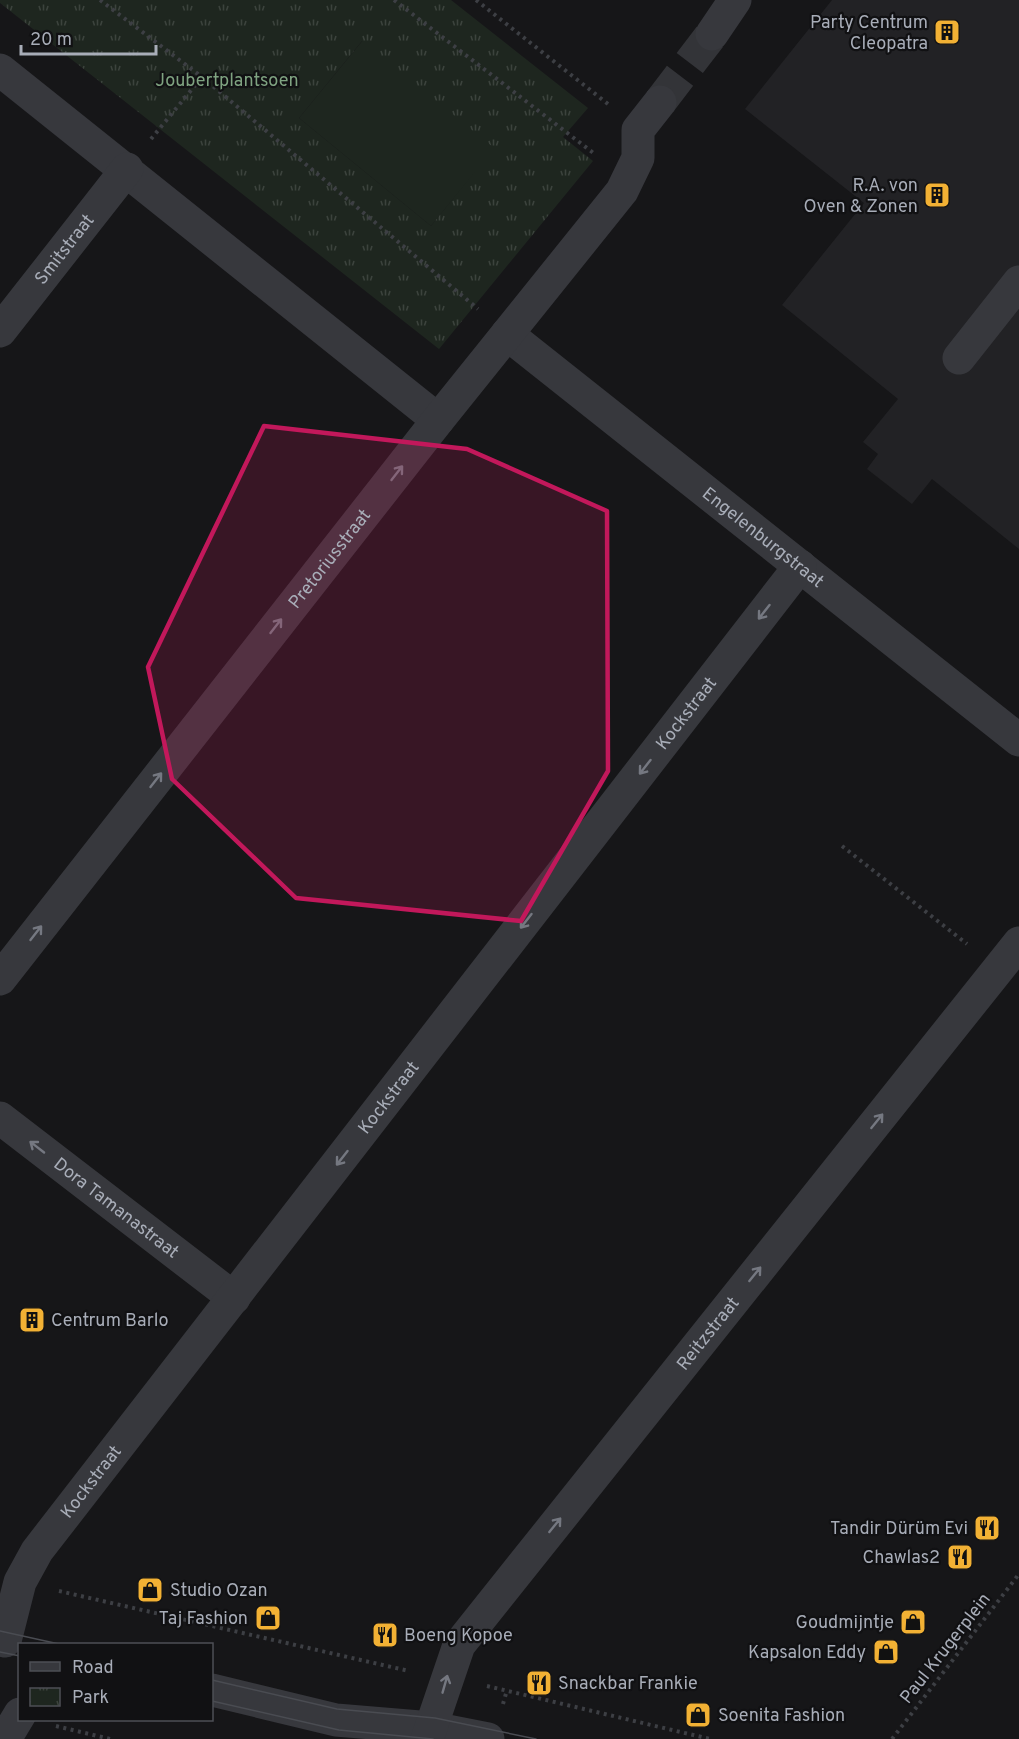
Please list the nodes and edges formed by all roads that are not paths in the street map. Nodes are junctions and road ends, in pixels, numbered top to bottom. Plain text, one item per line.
1 (735, 0) edge
2 (712, 34) tunnel mouth
3 (0, 70) edge
4 (660, 102) tunnel mouth
5 (127, 169) junction
6 (1019, 282) edge
7 (0, 331) edge
8 (507, 334) junction
9 (959, 358) dead end
10 (438, 420) junction
11 (800, 566) junction
12 (1019, 740) edge
13 (1019, 942) edge
14 (0, 979) edge
15 (0, 1118) edge
16 (234, 1298) junction
17 (8, 1642) edge
18 (213, 1690) edge
19 (18, 1717) edge
20 (336, 1720) junction
21 (429, 1733) edge
22 (5, 1739) edge
23 (370, 1739) edge
24 (488, 1739) edge

1 - 2 street
3 - 5 street
4 - 8 street, Pretoriusstraat
5 - 7 street, Smitstraat
5 - 10 street
6 - 9 street
8 - 10 street, Pretoriusstraat
8 - 11 street, Engelenburgstraat
14 -> 10 street, Pretoriusstraat
11 - 12 street, Engelenburgstraat
11 -> 16 street, Kockstraat
21 -> 13 street, Reitzstraat
16 -> 15 street, Dora Tamanastraat
16 - 17 street, Kockstraat
18 - 20 street
19 - 22 street
20 - 21 street
20 - 23 street
21 - 24 street

